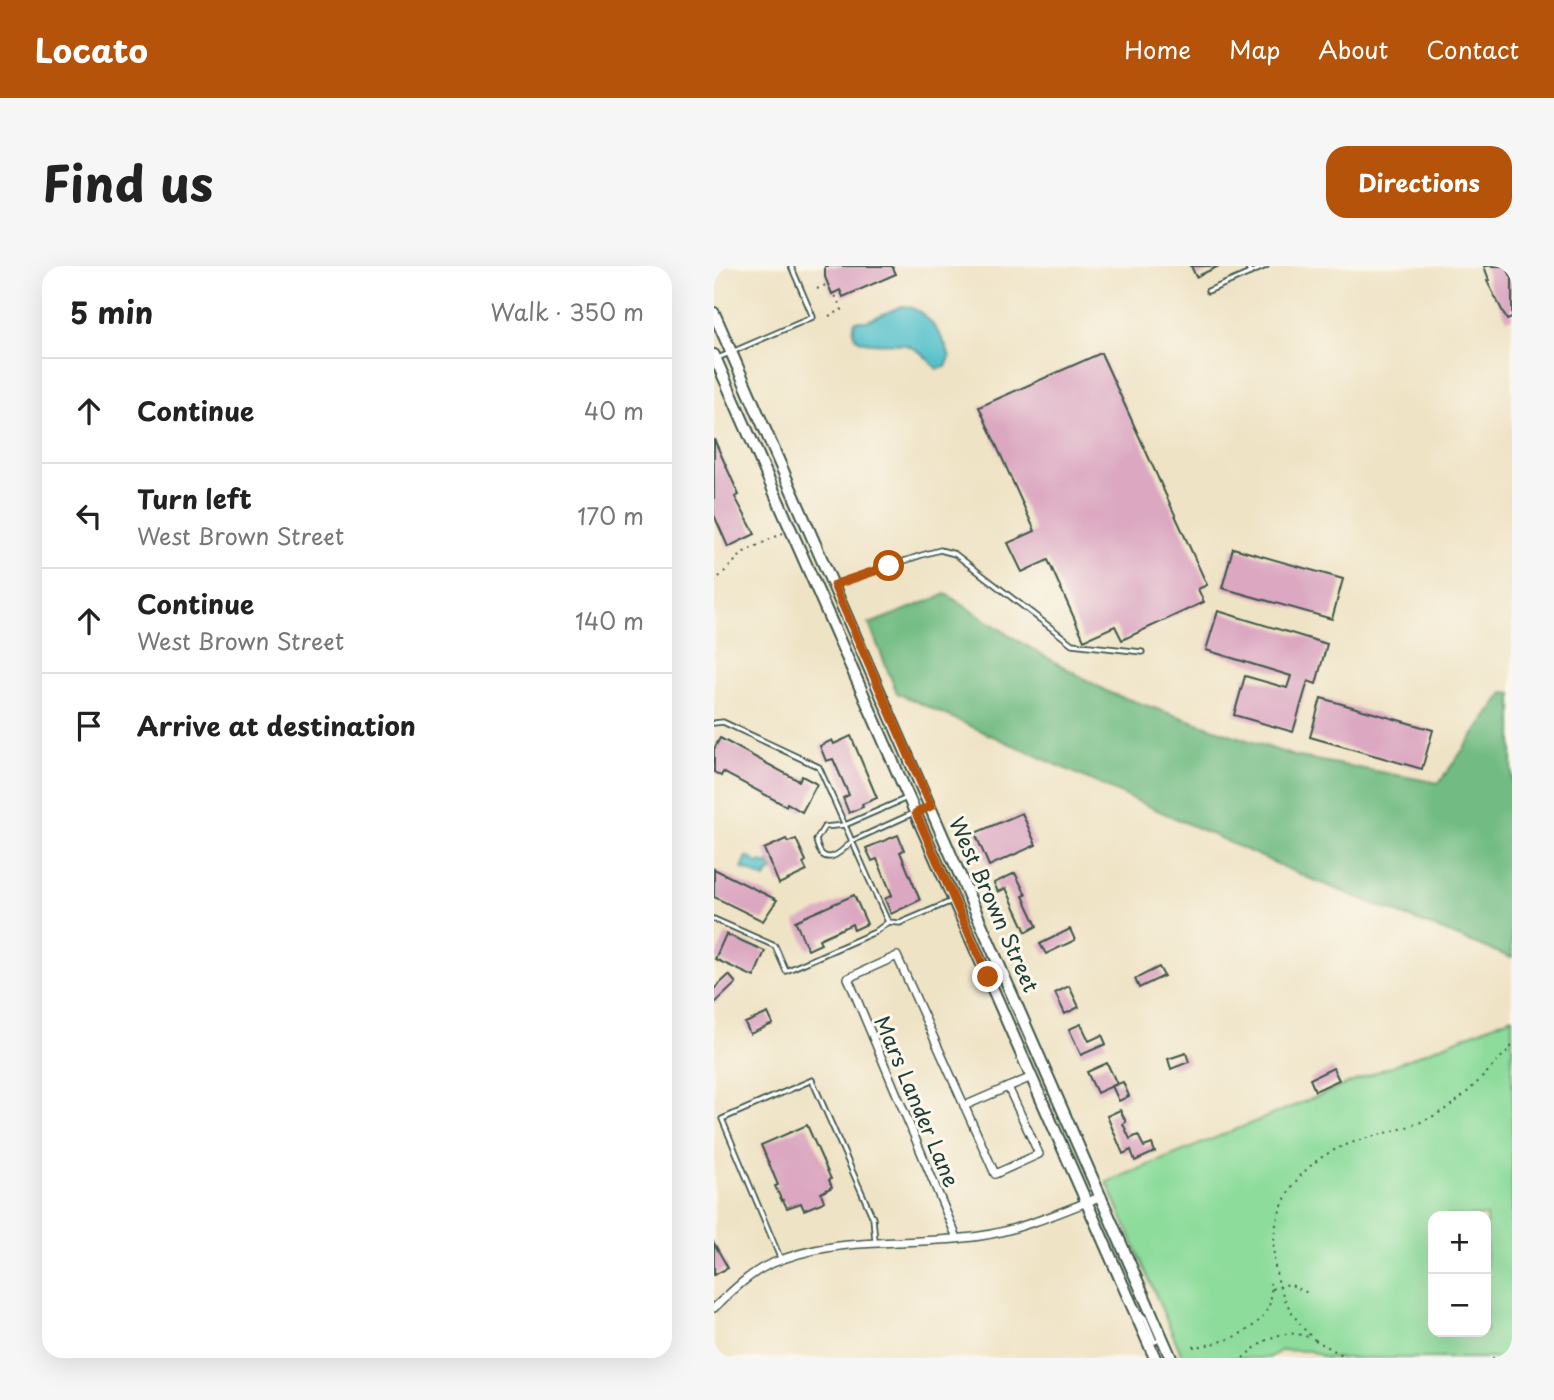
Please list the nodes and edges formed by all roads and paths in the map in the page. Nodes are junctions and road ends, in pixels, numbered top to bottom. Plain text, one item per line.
1 (791, 266) edge
2 (1247, 266) edge
3 (1266, 266) edge
4 (1250, 273) junction
5 (828, 284) dead end
6 (817, 289) dead end
7 (1208, 291) dead end
8 (834, 293) dead end
9 (714, 313) edge
10 (829, 316) dead end
11 (731, 352) junction
12 (715, 358) edge
13 (784, 533) dead end
14 (714, 582) edge
15 (834, 585) junction
16 (818, 591) junction
17 (1142, 652) dead end
18 (714, 723) edge
19 (911, 796) junction
20 (924, 809) junction
21 (845, 825) junction
22 (852, 841) junction
23 (954, 901) junction
24 (714, 919) edge
25 (888, 922) junction
26 (995, 951) junction
27 (979, 957) junction
28 (1512, 1046) edge
29 (1047, 1070) junction
30 (1032, 1077) junction
31 (1008, 1087) junction
32 (964, 1106) junction
33 (1101, 1196) junction
34 (1087, 1202) junction
35 (957, 1238) junction
36 (875, 1241) junction
37 (781, 1260) junction
38 (1270, 1283) dead end
39 (1279, 1286) junction
40 (1271, 1289) junction
41 (1310, 1294) dead end
42 (1133, 1307) junction
43 (714, 1308) edge
44 (1163, 1339) junction
45 (1315, 1340) junction
46 (1193, 1347) dead end
47 (1512, 1355) edge
48 (1155, 1358) edge
49 (1171, 1358) edge
50 (1243, 1358) edge
51 (1348, 1358) edge
52 (1492, 1358) edge

1 - 11 lane
2 - 4 lane
3 - 4 lane
4 - 7 lane
5 - 6 path
8 - 10 path
9 - 11 main road, West Brown Street
11 - 12 lane
11 - 15 main road, West Brown Street
12 - 16 main road
13 - 14 path
15 - 16 main road
15 - 17 lane
15 - 20 main road, West Brown Street
16 - 19 main road
18 - 21 lane
19 - 20 main road
19 - 21 lane
20 - 22 lane
20 - 23 main road, West Brown Street
20 - 26 main road, West Brown Street
21 - 22 lane
21 - 22 lane
22 - 25 lane
23 - 25 lane
23 - 27 main road, West Brown Street
24 - 25 lane
26 - 27 main road
26 - 29 main road, West Brown Street
27 - 30 main road, West Brown Street
28 - 39 path
29 - 30 lane
29 - 33 main road, West Brown Street
30 - 31 street
30 - 34 main road, West Brown Street
31 - 32 street
31 - 32 street
32 - 35 street, Mars Lander Lane
33 - 34 street
33 - 44 main road, West Brown Street
34 - 35 street
34 - 42 main road, West Brown Street
35 - 36 street
36 - 37 street
36 - 37 lane
37 - 43 street
38 - 40 path
39 - 40 path
39 - 41 path
39 - 45 path
40 - 46 path
42 - 44 lane
42 - 48 main road, West Brown Street
44 - 49 main road, West Brown Street
45 - 50 path
45 - 51 path
47 - 52 path

